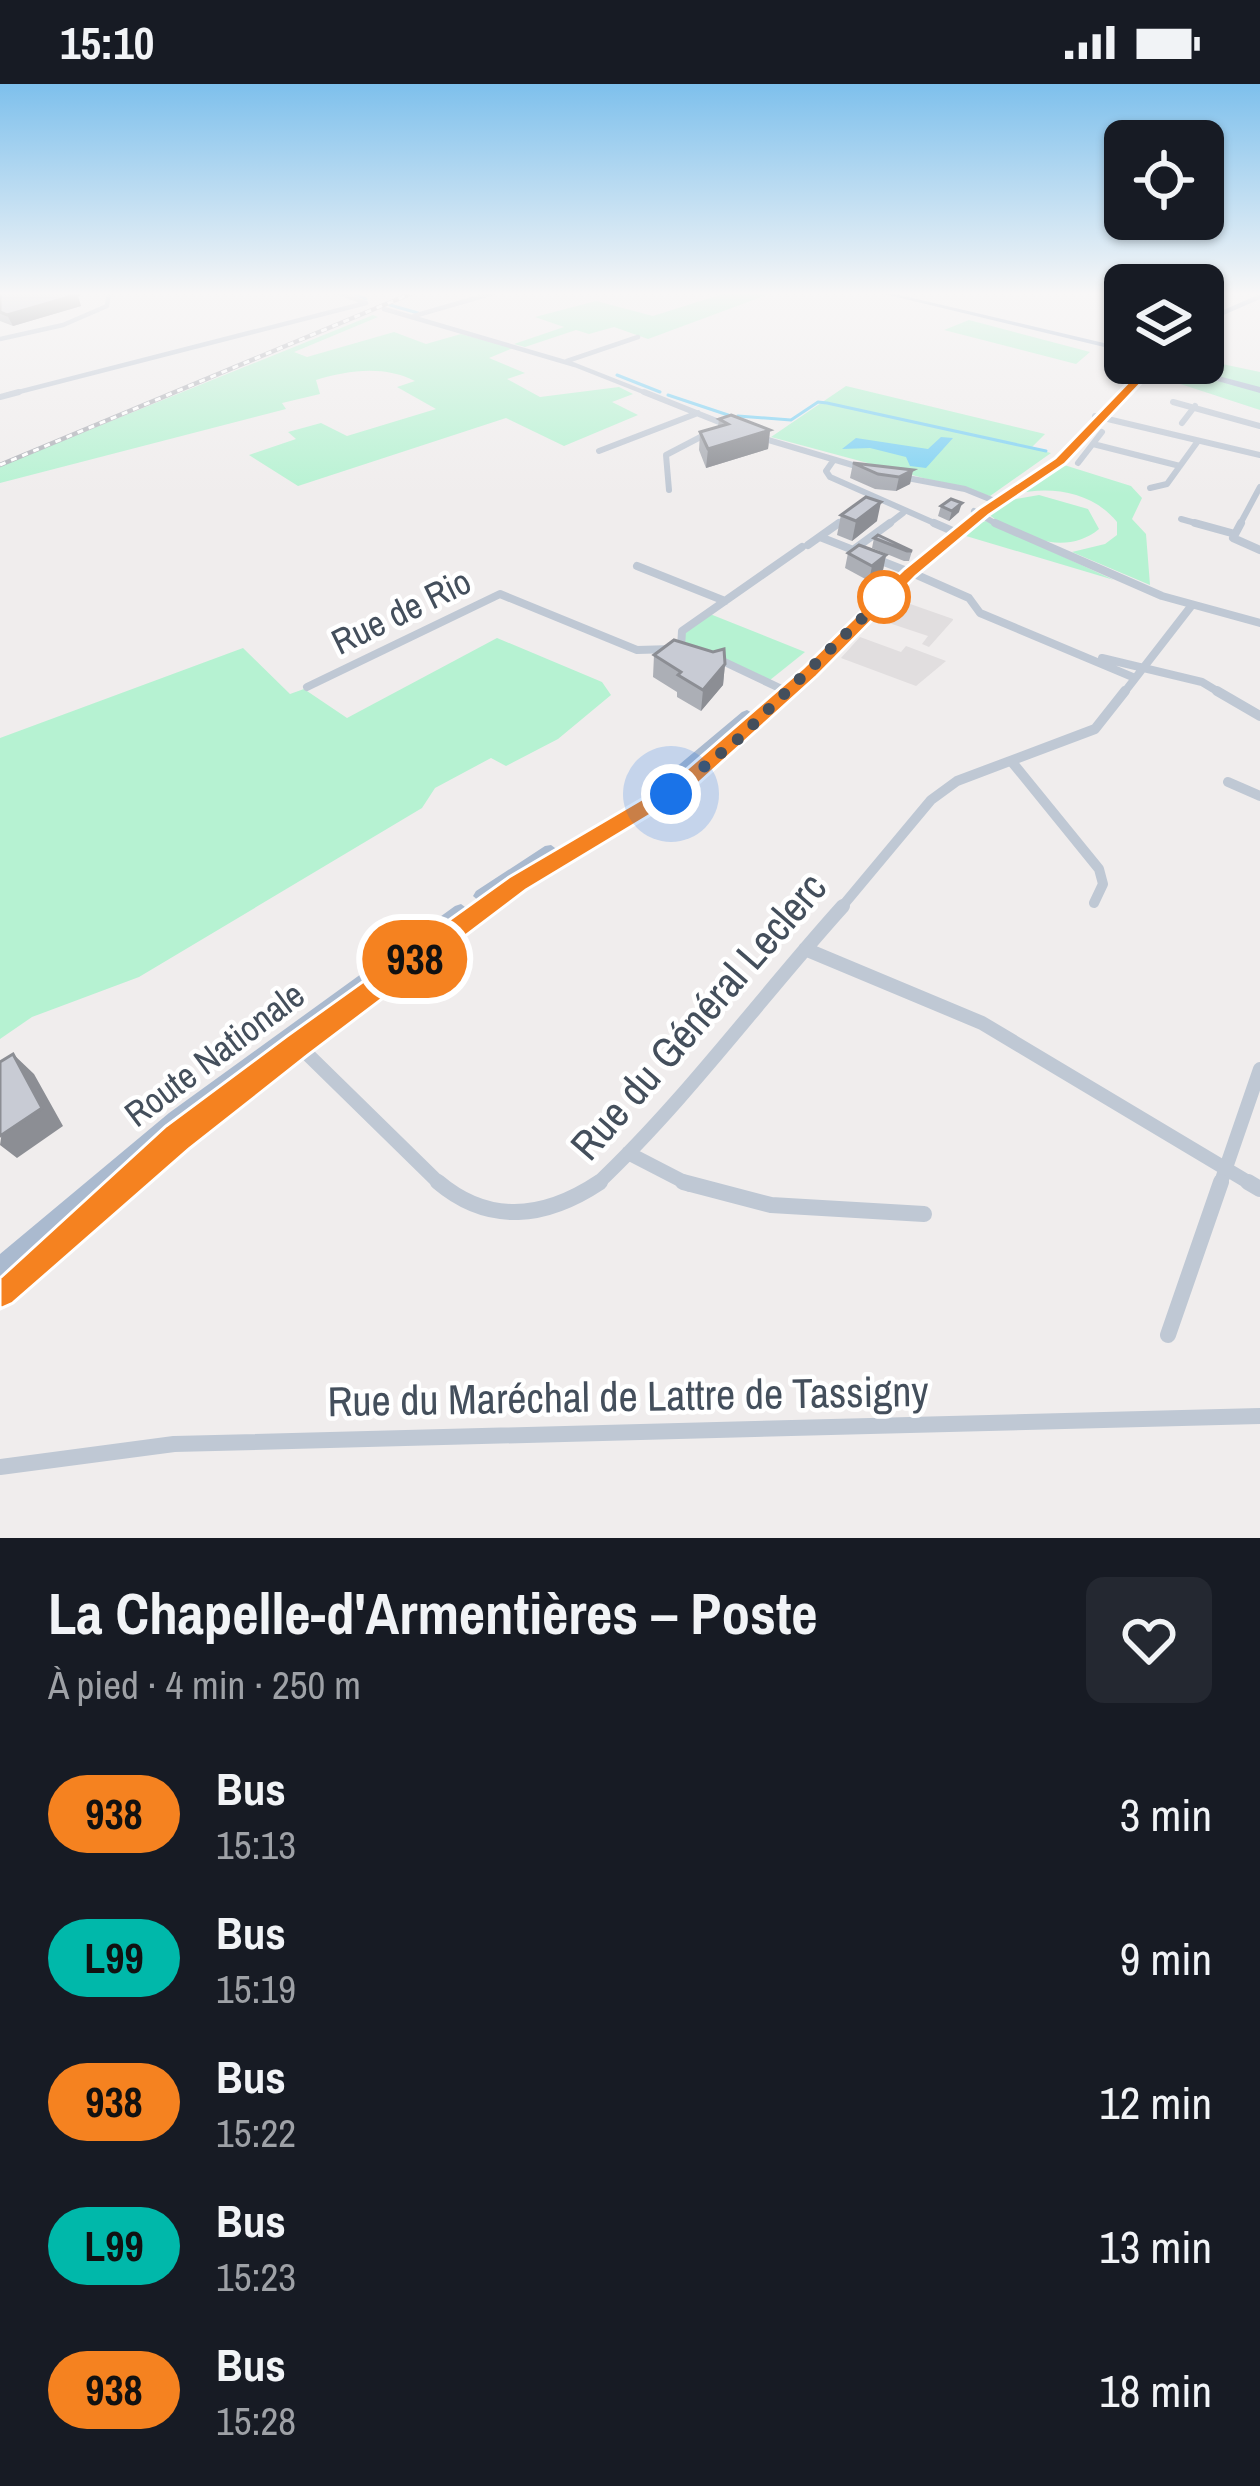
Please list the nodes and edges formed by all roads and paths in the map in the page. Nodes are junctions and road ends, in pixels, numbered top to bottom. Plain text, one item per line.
1 (148, 360) edge
2 (558, 360) edge
3 (571, 360) edge
4 (565, 362) junction
5 (1224, 378) edge
6 (1128, 384) edge
7 (1133, 384) edge
8 (1260, 389) edge
9 (0, 397) edge
10 (1173, 402) dead end
11 (1195, 406) junction
12 (698, 413) junction
13 (1098, 417) junction
14 (1182, 423) dead end
15 (726, 424) junction
16 (1260, 426) edge
17 (1102, 432) dead end
18 (1198, 441) junction
19 (1093, 444) junction
20 (599, 451) dead end
21 (1260, 455) edge
22 (833, 461) junction
23 (1078, 463) dead end
24 (1180, 466) junction
25 (871, 470) edge
26 (887, 474) edge
27 (1260, 487) edge
28 (1150, 488) dead end
29 (669, 490) dead end
30 (873, 499) junction
31 (994, 501) junction
32 (903, 513) junction
33 (977, 513) junction
34 (1181, 519) dead end
35 (953, 532) junction
36 (1235, 534) junction
37 (820, 537) junction
38 (853, 550) junction
39 (1260, 550) edge
40 (637, 566) dead end
41 (905, 570) junction
42 (725, 601) junction
43 (1192, 605) junction
44 (1260, 623) edge
45 (681, 648) junction
46 (1078, 652) junction
47 (1147, 666) junction
48 (1135, 678) junction
49 (307, 687) dead end
50 (783, 690) junction
51 (1260, 716) edge
52 (1012, 762) junction
53 (1228, 782) dead end
54 (1260, 796) edge
55 (1094, 903) dead end
56 (805, 949) junction
57 (293, 1041) junction
58 (1260, 1069) edge
59 (628, 1153) junction
60 (1225, 1168) junction
61 (1260, 1190) edge
62 (924, 1214) dead end
63 (0, 1270) edge
64 (0, 1291) edge
65 (1168, 1335) dead end
66 (1260, 1416) edge
67 (0, 1468) edge

1 - 9 street
2 - 4 street
3 - 4 street
4 - 12 street
5 - 8 main road
6 - 13 main road, Route Nationale
7 - 13 main road, Route Nationale
10 - 11 street
11 - 14 street
11 - 16 street
12 - 15 street
12 - 20 street
13 - 18 street
13 - 31 main road, Route Nationale
15 - 22 street
15 - 29 street
17 - 19 street
18 - 21 street
18 - 24 street
19 - 23 street
19 - 24 street
22 - 25 street
22 - 30 street
24 - 28 street
26 - 31 street
27 - 36 street
30 - 32 street
30 - 37 street
31 - 33 main road, Route Nationale
32 - 35 street
32 - 38 street
33 - 35 main road, Route Nationale
33 - 43 street
34 - 36 street
35 - 41 main road, Route Nationale
36 - 39 street
37 - 38 street
37 - 42 street
38 - 41 street
40 - 42 street
41 - 46 street
41 - 50 main road, Route Nationale
42 - 45 street
43 - 44 street
43 - 47 street, Rue du Général Leclerc
45 - 49 street, Rue de Rio
45 - 50 street, Rue de Rio
46 - 47 street
46 - 48 street
47 - 48 street, Rue du Général Leclerc
47 - 51 street
48 - 52 street, Rue du Général Leclerc
50 - 57 main road, Route Nationale
52 - 55 street
52 - 56 street, Rue du Général Leclerc
53 - 54 street
56 - 59 street, Rue du Général Leclerc
56 - 60 street
57 - 59 street, Rue du Général Leclerc
57 - 63 main road, Route Nationale
57 - 64 main road, Route Nationale
58 - 60 street
59 - 62 street
60 - 61 street
60 - 65 street
66 - 67 street, Rue du Maréchal de Lattre de Tassigny

